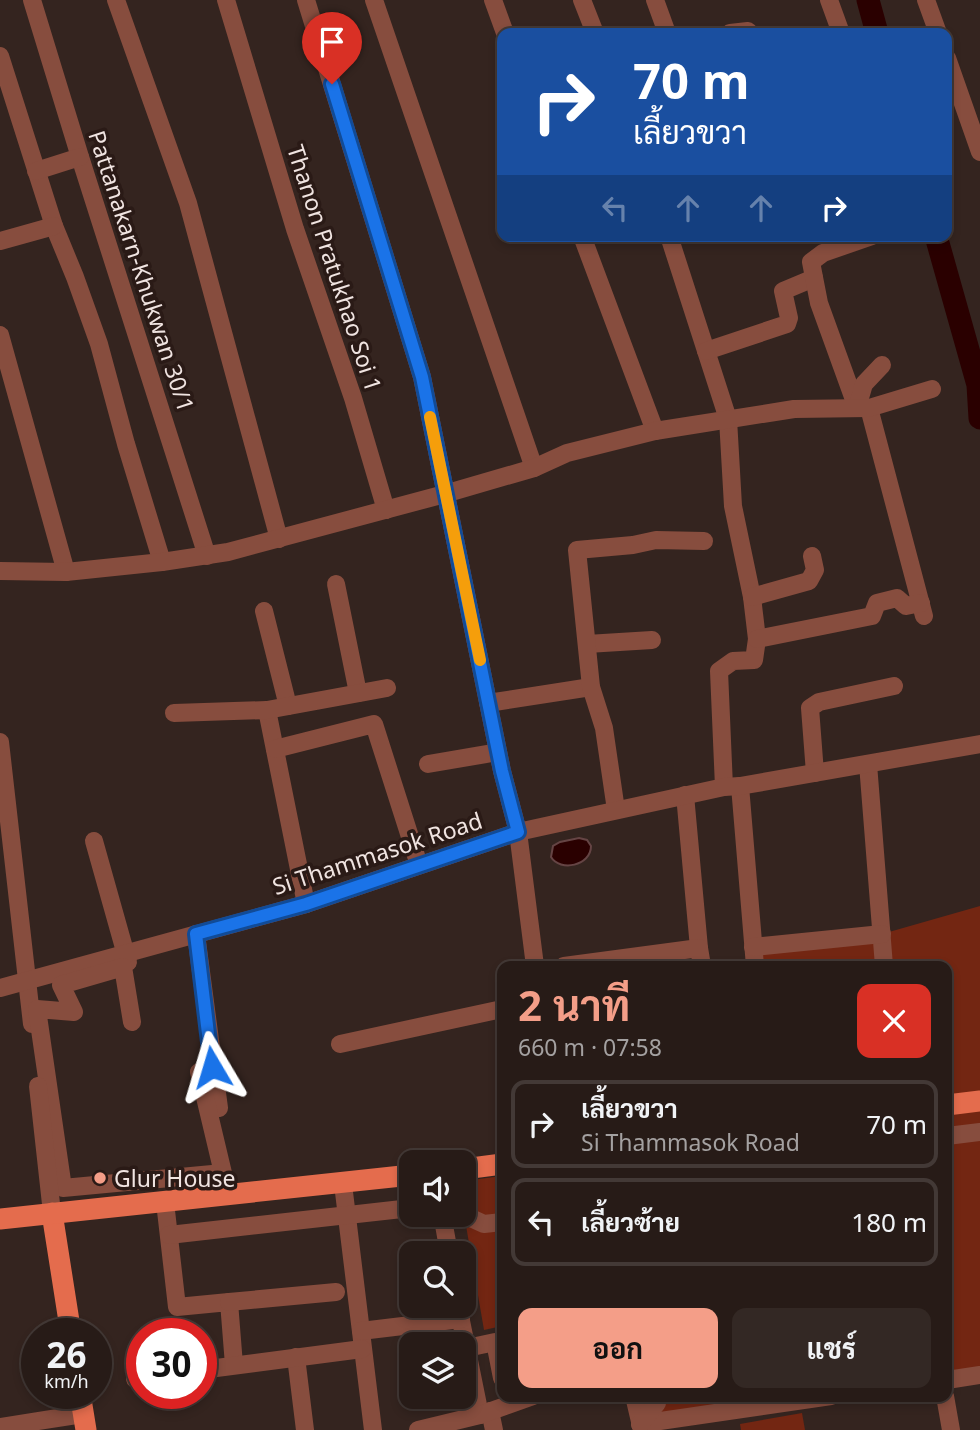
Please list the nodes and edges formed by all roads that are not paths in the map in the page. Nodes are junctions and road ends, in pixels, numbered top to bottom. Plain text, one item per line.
1 (32, 0) edge
2 (116, 0) edge
3 (226, 0) edge
4 (306, 0) edge
5 (374, 0) edge
6 (493, 0) edge
7 (582, 0) edge
8 (655, 0) edge
9 (828, 0) edge
10 (926, 0) edge
11 (503, 28) edge
12 (593, 28) edge
13 (665, 28) edge
14 (839, 28) edge
15 (936, 28) edge
16 (0, 56) edge
17 (952, 72) edge
18 (980, 152) edge
19 (80, 157) junction
20 (36, 171) junction
21 (54, 226) junction
22 (0, 241) edge
23 (584, 242) edge
24 (671, 242) edge
25 (856, 242) edge
26 (814, 278) junction
27 (0, 335) edge
28 (706, 351) junction
29 (882, 365) dead end
30 (932, 389) dead end
31 (863, 408) junction
32 (728, 419) junction
33 (655, 431) junction
34 (534, 468) junction
35 (446, 494) junction
36 (386, 510) junction
37 (279, 539) junction
38 (704, 541) dead end
39 (207, 556) junction
40 (812, 556) dead end
41 (162, 562) junction
42 (0, 571) edge
43 (66, 572) junction
44 (336, 584) dead end
45 (751, 597) junction
46 (264, 611) dead end
47 (757, 639) junction
48 (652, 640) dead end
49 (587, 644) junction
50 (894, 686) dead end
51 (591, 687) junction
52 (387, 688) dead end
53 (358, 693) junction
54 (488, 703) junction
55 (288, 706) junction
56 (267, 710) junction
57 (174, 713) dead end
58 (0, 742) edge
59 (980, 744) edge
60 (275, 749) junction
61 (498, 752) junction
62 (428, 764) dead end
63 (868, 764) junction
64 (815, 773) junction
65 (732, 787) junction
66 (3, 788) edge
67 (685, 795) junction
68 (616, 810) junction
69 (518, 832) junction
70 (94, 841) dead end
71 (419, 866) junction
72 (306, 904) junction
73 (196, 934) junction
74 (882, 934) junction
75 (753, 947) junction
76 (699, 948) junction
77 (127, 953) junction
78 (534, 961) edge
79 (645, 961) edge
80 (701, 961) edge
81 (754, 961) edge
82 (884, 961) edge
83 (27, 981) junction
84 (0, 988) edge
85 (497, 1010) edge
86 (340, 1044) dead end
87 (199, 1072) dead end
88 (980, 1101) edge
89 (952, 1104) edge
90 (980, 1132) edge
91 (952, 1135) edge
92 (497, 1155) edge
93 (476, 1165) edge
94 (497, 1165) edge
95 (476, 1167) edge
96 (399, 1177) edge
97 (343, 1184) junction
98 (237, 1195) junction
99 (165, 1202) junction
100 (399, 1209) edge
101 (52, 1213) junction
102 (347, 1214) junction
103 (0, 1219) edge
104 (476, 1220) edge
105 (497, 1223) edge
106 (169, 1234) junction
107 (336, 1292) dead end
108 (229, 1303) junction
109 (68, 1318) edge
110 (438, 1318) edge
111 (361, 1340) junction
112 (497, 1342) edge
113 (476, 1346) edge
114 (296, 1357) junction
115 (234, 1365) junction
116 (217, 1368) edge
117 (980, 1375) edge
118 (952, 1379) edge
119 (476, 1380) edge
120 (505, 1402) edge
121 (635, 1402) edge
122 (657, 1402) edge
123 (794, 1402) edge
124 (946, 1402) edge
125 (485, 1413) junction
126 (84, 1422) edge
127 (0, 1427) edge
128 (641, 1427) edge
129 (305, 1430) edge
130 (373, 1430) edge
131 (418, 1430) edge
132 (494, 1430) edge
133 (951, 1430) edge

1 - 19 street, Pattanakarn-Khukwan 30/1
2 - 37 street
3 - 36 street, Thanon Pratukhao Soi 1
4 - 35 street
5 - 34 street
6 - 11 street
7 - 12 street
8 - 13 street
9 - 14 street
10 - 15 street
16 - 20 street
17 - 18 street
19 - 20 street
19 - 39 street, Pattanakarn-Khukwan 30/1
20 - 21 street
21 - 22 street
21 - 41 street
23 - 33 street
24 - 28 street
25 - 26 street
26 - 28 street
26 - 31 street
27 - 43 street
28 - 32 street
29 - 31 street
30 - 31 street
31 - 32 street
31 - 47 street
32 - 33 street
32 - 45 street
33 - 34 street
34 - 35 street
35 - 36 street
35 - 54 street
36 - 37 street
37 - 39 street
38 - 49 street
39 - 41 street
40 - 45 street
41 - 43 street
42 - 43 street
44 - 53 street
45 - 47 street
46 - 55 street
47 - 65 street
48 - 49 street
49 - 51 street
50 - 64 street
51 - 54 street
51 - 68 street
52 - 53 street
53 - 55 street
54 - 61 street
55 - 56 street
56 - 57 street
56 - 60 street
58 - 66 street
59 - 63 street, Si Thammasok Road
60 - 71 street
60 - 72 street
61 - 62 street
61 - 69 street
63 - 64 street, Si Thammasok Road
63 - 74 street
64 - 65 street, Si Thammasok Road
65 - 67 street, Si Thammasok Road
65 - 75 street
66 - 83 street
67 - 68 street, Si Thammasok Road
67 - 76 street
68 - 69 street, Si Thammasok Road
69 - 71 street, Si Thammasok Road
69 - 78 street
70 - 77 street
71 - 72 street, Si Thammasok Road
72 - 73 street, Si Thammasok Road
73 - 77 street, Si Thammasok Road
73 - 98 street
74 - 75 street
74 - 82 street
75 - 81 street
76 - 79 street
76 - 80 street
77 - 83 street, Si Thammasok Road
77 - 87 street
83 - 84 street, Si Thammasok Road
83 - 101 street
85 - 86 street
88 - 89 main road
90 - 91 street
92 - 93 main road
94 - 95 main road
96 - 97 main road
97 - 98 main road
97 - 102 street
98 - 99 main road
99 - 101 main road
99 - 106 street
100 - 102 street
101 - 103 main road
101 - 109 main road
102 - 106 street
102 - 111 street
104 - 105 street
106 - 108 street
107 - 108 street
108 - 115 street
110 - 111 street
111 - 114 street
111 - 130 street
112 - 113 street
114 - 115 street
114 - 129 street
115 - 116 street
117 - 118 street
119 - 125 street
120 - 125 street
121 - 128 street
122 - 128 street
123 - 128 street
124 - 133 street
125 - 131 street
125 - 132 street
126 - 127 street

